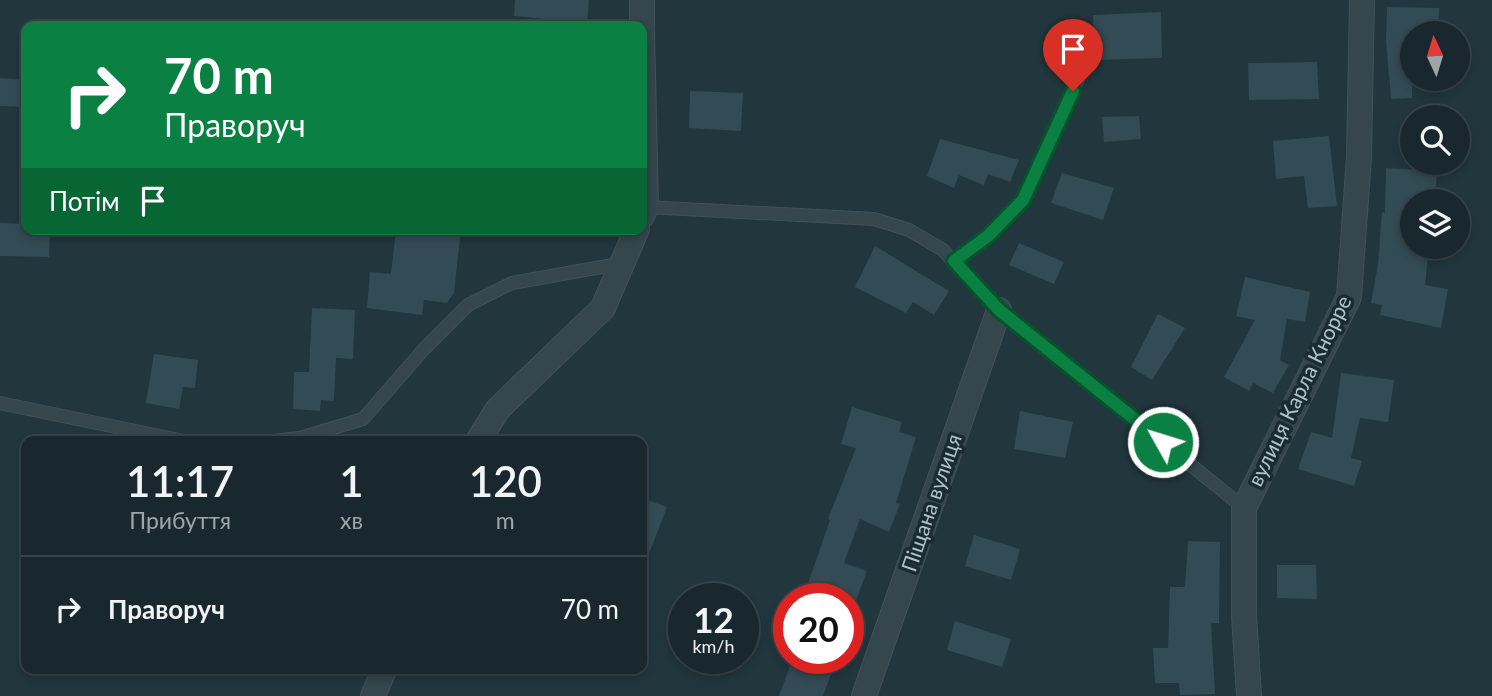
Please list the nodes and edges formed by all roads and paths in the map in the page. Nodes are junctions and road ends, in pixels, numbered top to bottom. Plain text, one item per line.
1 (642, 0) edge
2 (1362, 0) edge
3 (642, 21) edge
4 (1084, 66) dead end
5 (647, 217) edge
6 (635, 235) edge
7 (954, 261) junction
8 (624, 263) junction
9 (999, 310) junction
10 (0, 403) edge
11 (160, 436) edge
12 (307, 436) edge
13 (481, 436) edge
14 (1244, 508) junction
15 (382, 674) edge
16 (373, 696) edge
17 (864, 696) edge
18 (1249, 696) edge

1 - 3 street
2 - 14 street, вулиця Карла Кнорре
4 - 7 lane
5 - 7 lane
6 - 8 street
7 - 9 lane
8 - 12 lane
8 - 13 street
9 - 14 lane
9 - 17 street, Піщана вулиця
10 - 11 lane
14 - 18 street, вулиця Карла Кнорре
15 - 16 street

